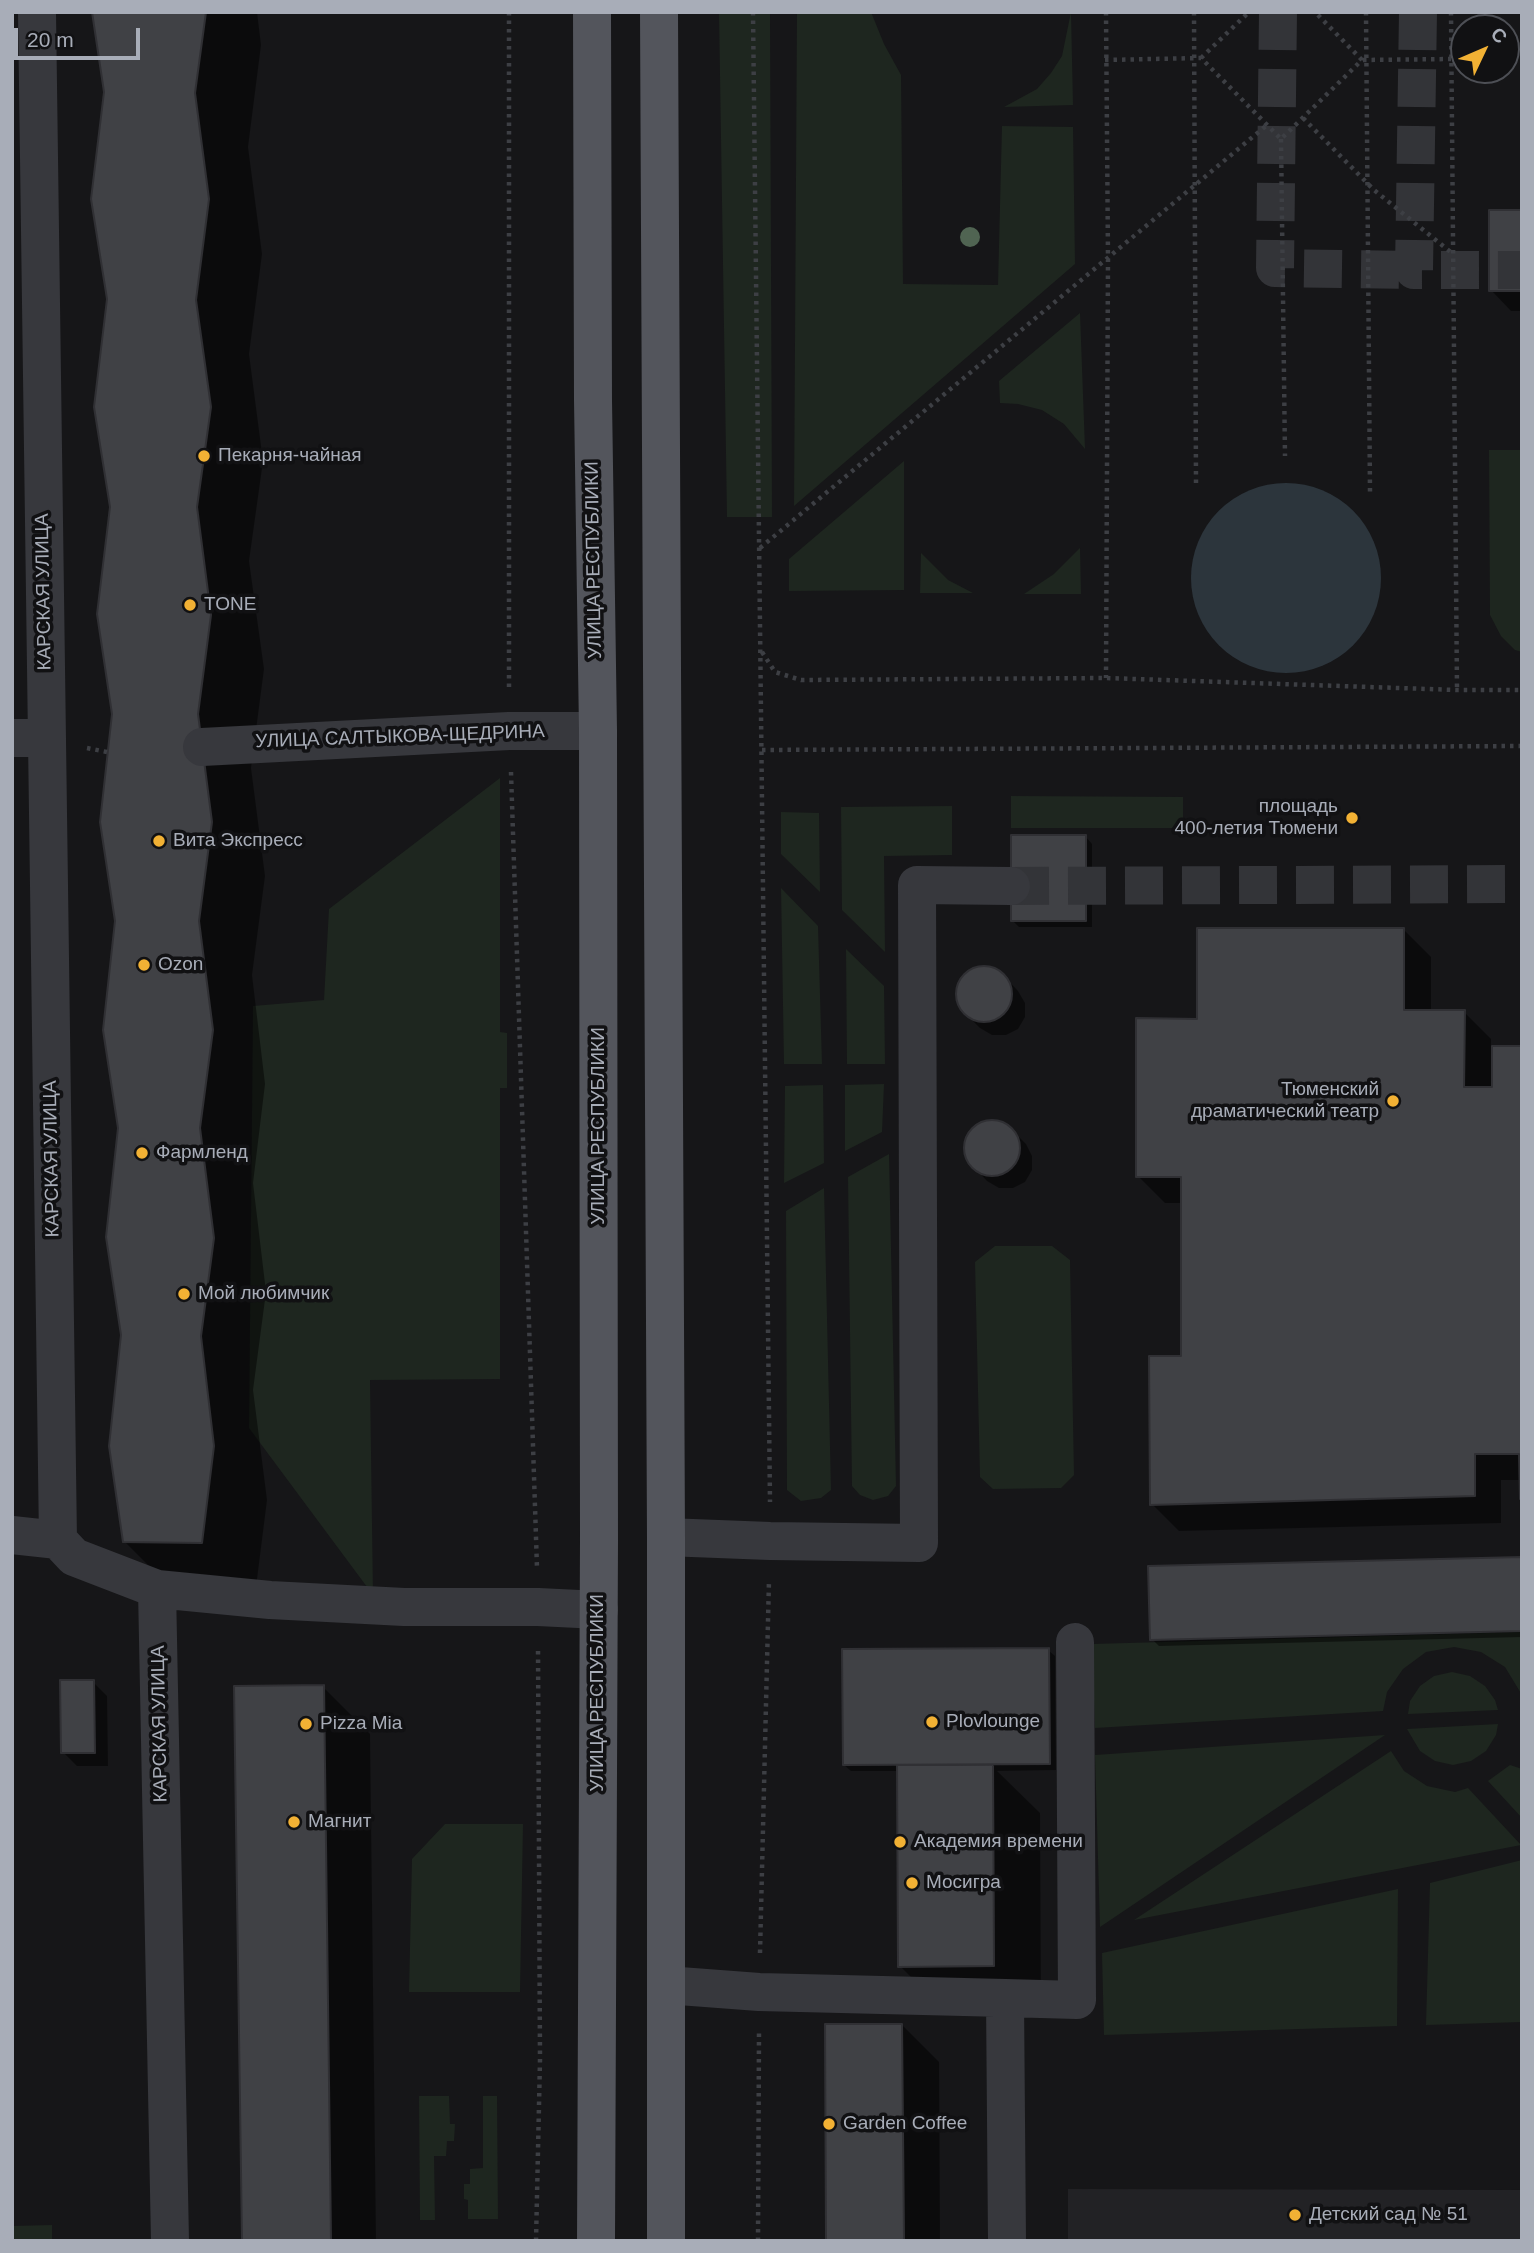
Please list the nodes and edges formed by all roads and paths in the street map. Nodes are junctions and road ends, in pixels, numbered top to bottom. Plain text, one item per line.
1 (37, 12) edge
2 (509, 12) edge
3 (592, 12) edge
4 (659, 12) edge
5 (753, 12) edge
6 (1106, 12) edge
7 (1194, 12) edge
8 (1249, 12) edge
9 (1315, 12) edge
10 (1366, 12) edge
11 (1193, 58) junction
12 (1201, 58) junction
13 (1450, 59) edge
14 (1105, 60) junction
15 (1364, 60) junction
16 (1451, 84) edge
17 (1303, 118) junction
18 (1267, 125) junction
19 (1280, 139) junction
20 (1366, 181) junction
21 (1194, 187) junction
22 (1453, 254) junction
23 (1108, 258) junction
24 (1285, 456) dead end
25 (1196, 483) dead end
26 (1370, 492) dead end
27 (759, 548) junction
28 (761, 650) junction
29 (1106, 678) junction
30 (1457, 690) junction
31 (1522, 690) edge
32 (509, 730) junction
33 (598, 731) junction
34 (29, 738) edge
35 (1522, 746) edge
36 (202, 747) dead end
37 (762, 750) junction
38 (1011, 886) tunnel mouth
39 (12, 1535) edge
40 (666, 1537) junction
41 (58, 1540) junction
42 (770, 1541) junction
43 (157, 1589) junction
44 (538, 1607) junction
45 (598, 1610) junction
46 (1075, 1642) dead end
47 (666, 1985) junction
48 (759, 1992) junction
49 (1005, 1998) junction
50 (170, 2241) edge
51 (536, 2241) edge
52 (596, 2241) edge
53 (666, 2241) edge
54 (758, 2241) edge
55 (1007, 2241) edge

1 - 34 street, КАРСКАЯ УЛИЦА
2 - 32 path
3 - 33 main road, УЛИЦА РЕСПУБЛИКИ
4 - 40 main road
5 - 27 path
6 - 14 path
7 - 11 path
8 - 12 path
9 - 15 path
10 - 15 path
11 - 12 path
11 - 14 path
11 - 21 path
12 - 18 path
13 - 15 path
14 - 23 path
15 - 17 path
15 - 20 path
16 - 22 path
17 - 19 path
17 - 20 path
18 - 19 path
18 - 21 path
19 - 24 path
20 - 22 path
20 - 26 path
21 - 23 path
21 - 25 path
22 - 30 path
23 - 27 path
23 - 29 path
27 - 28 path
28 - 29 path
28 - 37 path
29 - 30 path
30 - 31 path
32 - 33 street, УЛИЦА САЛТЫКОВА-ЩЕДРИНА
32 - 36 street, УЛИЦА САЛТЫКОВА-ЩЕДРИНА
32 - 44 path
33 - 45 main road, УЛИЦА РЕСПУБЛИКИ
34 - 41 street, КАРСКАЯ УЛИЦА
35 - 37 path
37 - 42 path
38 - 42 street
39 - 41 street
40 - 42 street
40 - 47 main road
41 - 43 street
42 - 48 path
43 - 44 street
43 - 50 street, КАРСКАЯ УЛИЦА
44 - 45 street
44 - 51 path
45 - 52 main road, УЛИЦА РЕСПУБЛИКИ
46 - 49 street
47 - 48 street
47 - 53 main road
48 - 49 street
48 - 54 path
49 - 55 street

